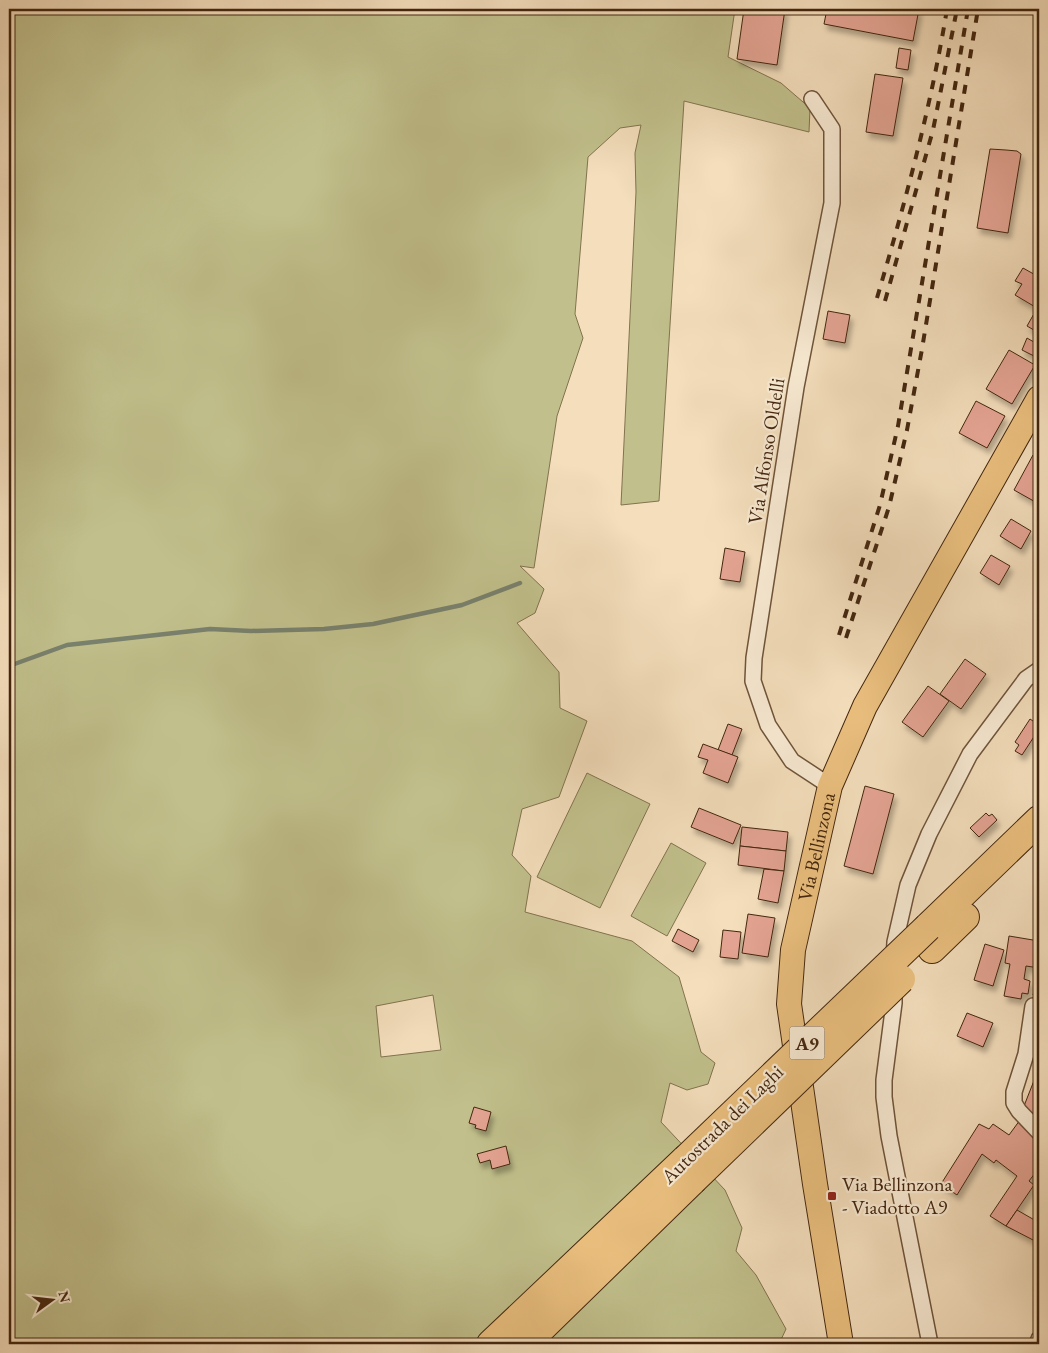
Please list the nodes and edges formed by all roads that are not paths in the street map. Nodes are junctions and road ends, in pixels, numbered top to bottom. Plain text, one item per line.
1 (812, 99) dead end
2 (1039, 398) edge
3 (1039, 670) edge
4 (830, 786) junction
5 (1039, 820) edge
6 (1039, 846) edge
7 (930, 938) junction
8 (1033, 1006) dead end
9 (1039, 1132) edge
10 (689, 1170) junction
11 (1039, 1339) edge
12 (491, 1344) edge
13 (525, 1344) edge
14 (841, 1344) edge
15 (930, 1344) edge
16 (1038, 1344) edge

1 - 4 street, Via Alfonso Oldelli
2 - 4 main road, Via Bellinzona
3 - 15 street
4 - 14 main road, Via Bellinzona
5 - 7 highway, Autostrada dei Laghi / A9
6 - 7 highway, Autostrada dei Laghi / A9
7 - 10 highway, Autostrada dei Laghi / A9, bridge
8 - 9 street
10 - 12 highway, Autostrada dei Laghi / A9
10 - 13 highway, Autostrada dei Laghi / A9
11 - 16 street

